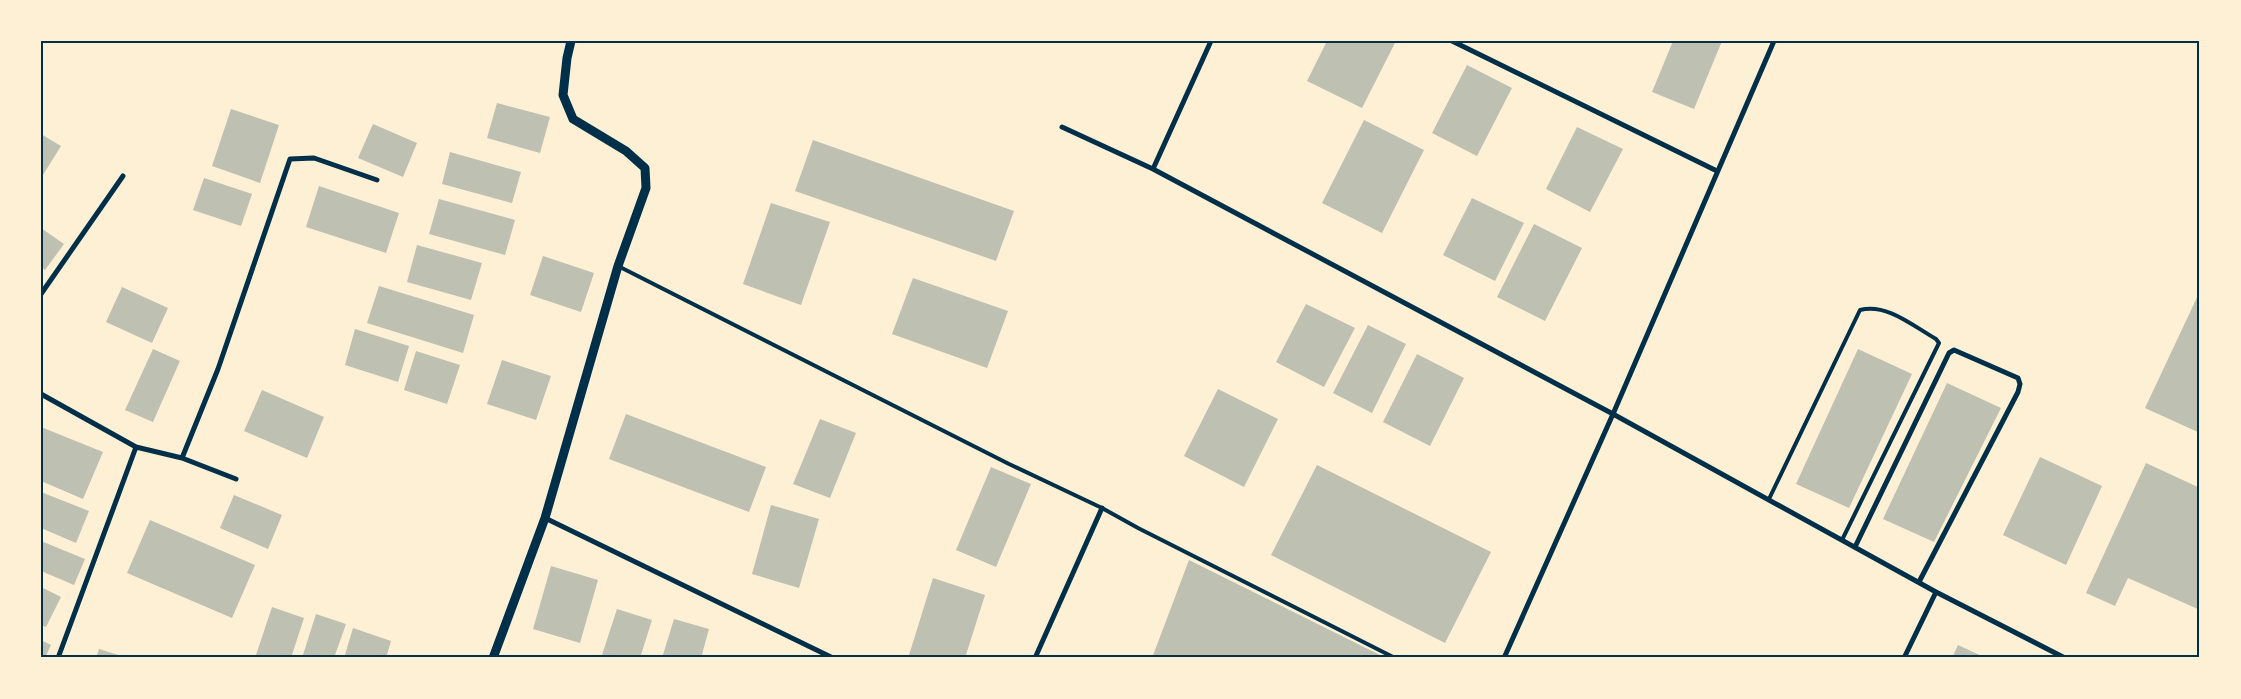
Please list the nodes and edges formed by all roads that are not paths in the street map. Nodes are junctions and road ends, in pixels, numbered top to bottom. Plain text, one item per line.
1 (571, 41) edge
2 (1211, 41) edge
3 (1452, 41) edge
4 (1774, 41) edge
5 (1062, 127) dead end
6 (1153, 169) junction
7 (1717, 172) junction
8 (123, 176) dead end
9 (377, 180) dead end
10 (618, 266) junction
11 (41, 294) edge
12 (41, 394) edge
13 (1613, 414) junction
14 (136, 447) junction
15 (182, 458) junction
16 (236, 479) dead end
17 (1769, 499) junction
18 (1102, 508) junction
19 (545, 518) junction
20 (1842, 540) junction
21 (1855, 547) junction
22 (1919, 582) junction
23 (1936, 592) junction
24 (58, 658) edge
25 (494, 658) edge
26 (833, 658) edge
27 (1035, 658) edge
28 (1395, 658) edge
29 (1504, 658) edge
30 (1904, 658) edge
31 (2065, 658) edge

1 - 10 street
2 - 6 street
3 - 7 street
4 - 7 street
5 - 6 street
6 - 13 street
7 - 13 street
8 - 11 street
9 - 15 street
10 - 18 lane
10 - 19 street
12 - 14 street
13 - 17 street
13 - 29 street
14 - 15 street
14 - 24 street
15 - 16 street
17 - 20 street
17 - 20 lane
18 - 27 street
18 - 28 lane
19 - 25 street
19 - 26 street
20 - 21 street
21 - 22 street
21 - 22 street
22 - 23 street
23 - 30 street
23 - 31 street

